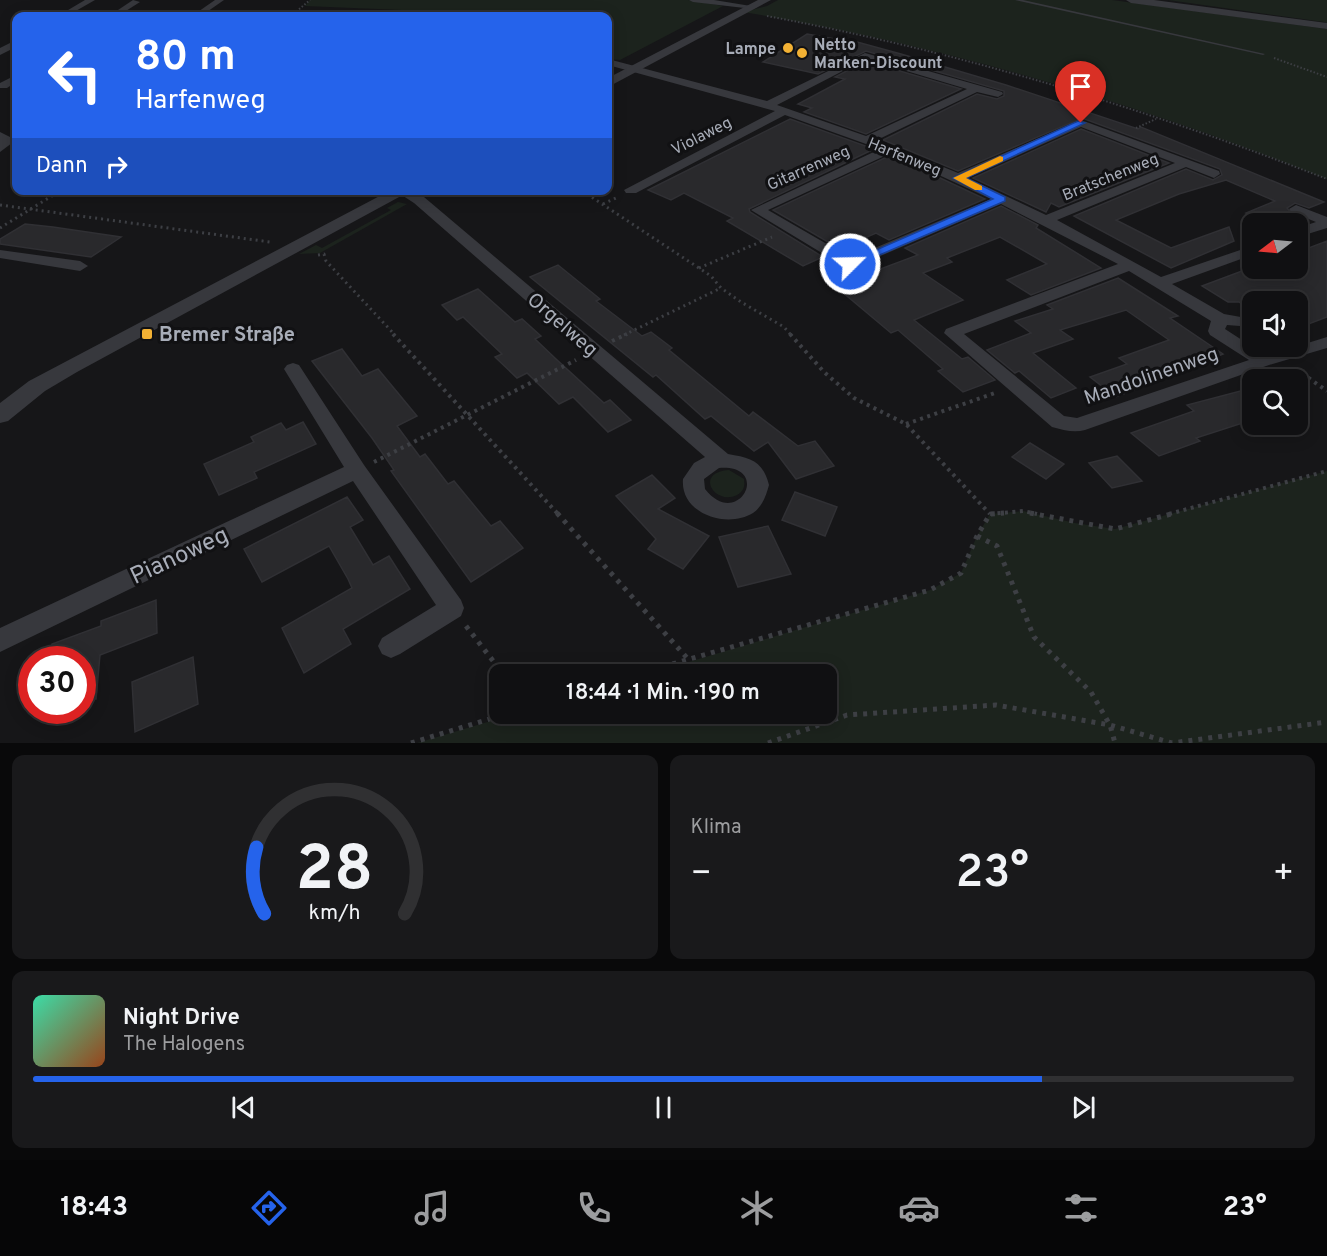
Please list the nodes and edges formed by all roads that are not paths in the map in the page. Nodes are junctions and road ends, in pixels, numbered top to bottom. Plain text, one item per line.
1 (91, 0) edge
2 (220, 0) edge
3 (693, 0) edge
4 (766, 0) edge
5 (1017, 0) edge
6 (1131, 0) edge
7 (136, 2) dead end
8 (748, 10) junction
9 (69, 12) edge
10 (120, 12) edge
11 (202, 12) edge
12 (1327, 26) edge
13 (1263, 54) road end
14 (612, 63) edge
15 (636, 68) junction
16 (12, 80) edge
17 (612, 81) edge
18 (3, 86) dead end
19 (976, 88) junction
20 (998, 94) dead end
21 (768, 105) junction
22 (786, 110) junction
23 (1061, 116) dead end
24 (1081, 123) junction
25 (867, 140) junction
26 (891, 149) junction
27 (1186, 163) junction
28 (1214, 174) dead end
29 (958, 178) junction
30 (631, 190) dead end
31 (394, 195) edge
32 (410, 195) edge
33 (1001, 199) junction
34 (1296, 208) dead end
35 (1046, 220) junction
36 (1327, 222) edge
37 (1308, 229) edge
38 (0, 254) edge
39 (1242, 254) edge
40 (80, 266) dead end
41 (1130, 266) junction
42 (1160, 283) junction
43 (1220, 319) junction
44 (1242, 321) edge
45 (1242, 340) edge
46 (1327, 342) edge
47 (1308, 347) edge
48 (1272, 357) edge
49 (293, 369) dead end
50 (0, 415) edge
51 (722, 460) dead end
52 (357, 470) junction
53 (0, 640) edge
54 (391, 646) dead end

1 - 9 street
2 - 11 street
3 - 8 street
4 - 8 street
5 - 13 lane
6 - 12 street
7 - 10 street
8 - 15 street
14 - 15 street, Harfenweg
15 - 17 street
15 - 21 street, Harfenweg
16 - 18 street
19 - 20 street
19 - 21 street
19 - 25 street
21 - 22 street, Harfenweg
22 - 25 street, Harfenweg
22 - 30 street, Violaweg
23 - 24 street, Bratschenweg
24 - 27 street, Bratschenweg
24 - 29 street
25 - 26 street, Harfenweg
26 - 29 street, Harfenweg
26 - 33 street, Gitarrenweg
27 - 28 street, Bratschenweg
27 - 35 street, Bratschenweg
29 - 33 street, Harfenweg
31 - 50 street
32 - 51 street, Orgelweg
33 - 35 street, Harfenweg
34 - 36 street
35 - 41 street, Harfenweg
36 - 37 street
38 - 40 street
39 - 42 street
41 - 42 street, Harfenweg
41 - 48 street, Mandolinenweg
42 - 43 street, Harfenweg
43 - 44 street, Harfenweg
43 - 45 street
46 - 47 street, Mandolinenweg
49 - 52 street
52 - 53 street, Pianoweg
52 - 54 street

